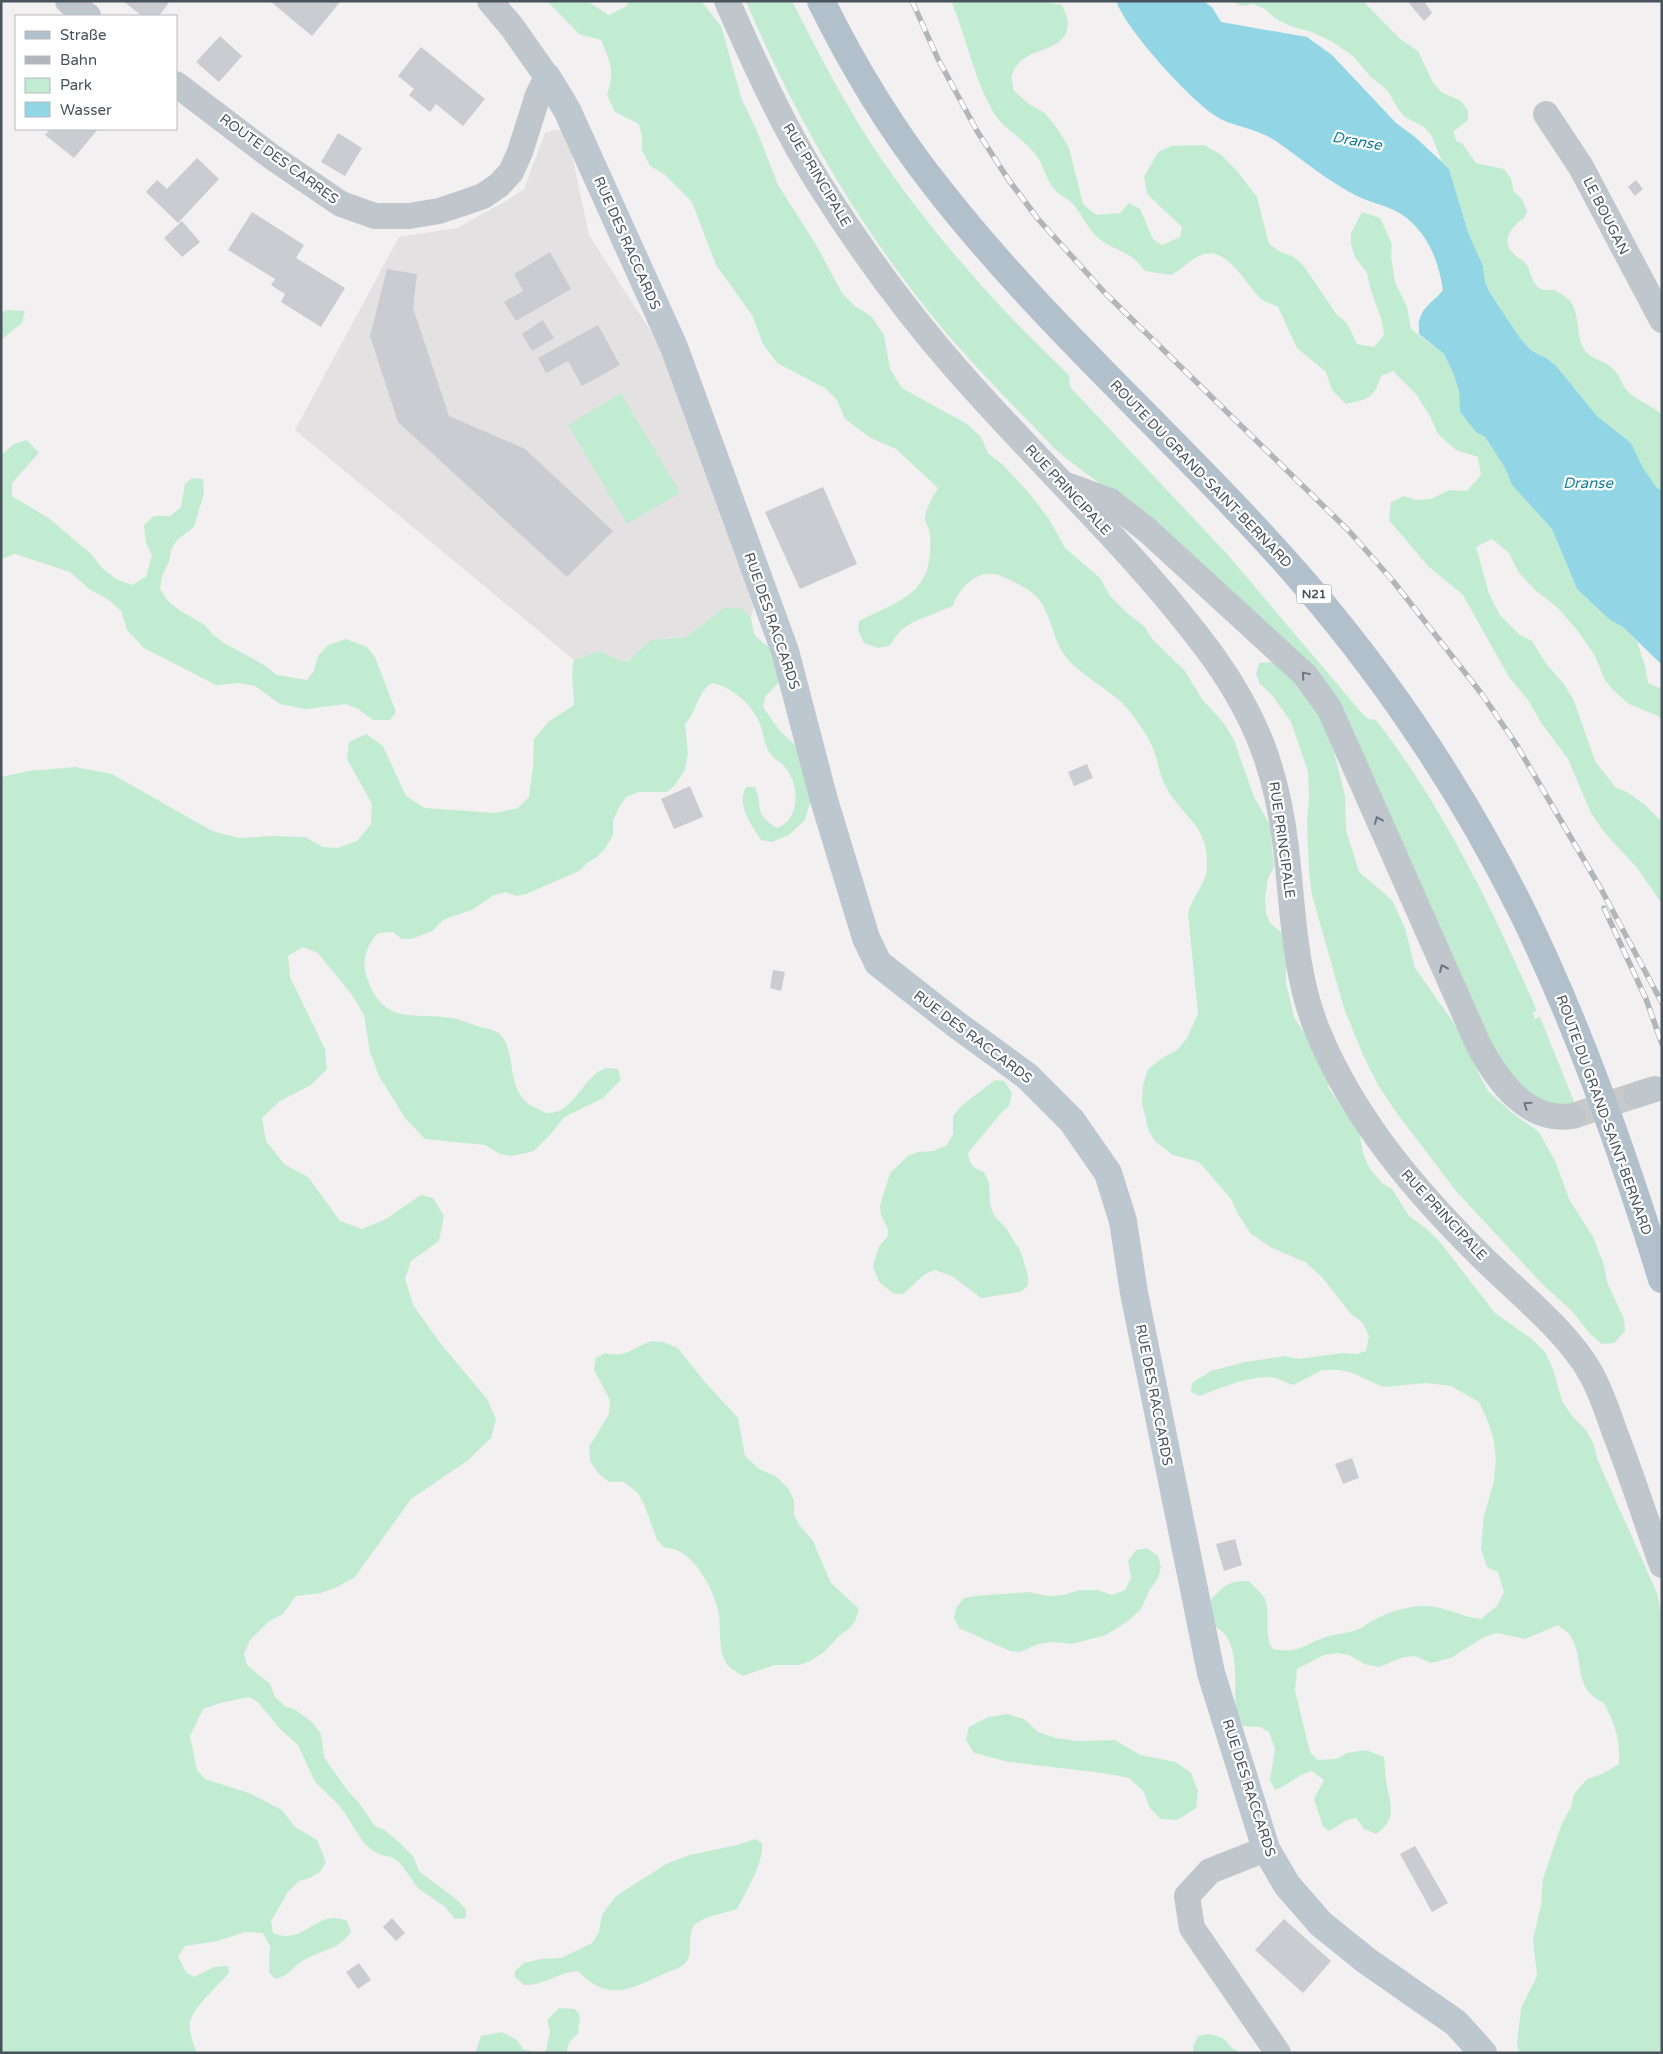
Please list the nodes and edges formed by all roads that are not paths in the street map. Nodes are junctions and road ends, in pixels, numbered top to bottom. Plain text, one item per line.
1 (68, 1) edge
2 (490, 1) edge
3 (727, 1) edge
4 (821, 1) edge
5 (87, 15) edge
6 (547, 76) junction
7 (178, 86) edge
8 (1546, 114) dead end
9 (1662, 320) edge
10 (1062, 484) junction
11 (1573, 1116) tunnel mouth
12 (1662, 1279) edge
13 (1662, 1565) edge
14 (1266, 1849) junction
15 (1278, 2053) edge
16 (1483, 2053) edge

1 - 5 street
2 - 6 street
3 - 10 street, RUE PRINCIPALE
4 - 12 main road, ROUTE DU GRAND-SAINT-BERNARD / N21
6 - 7 street, ROUTE DES CARRES
6 - 14 street, RUE DES RACCARDS
8 - 9 street, LE BOUGAN
11 -> 10 street
10 - 13 street, RUE PRINCIPALE
14 - 15 street
14 - 16 street, RUE DES RACCARDS

